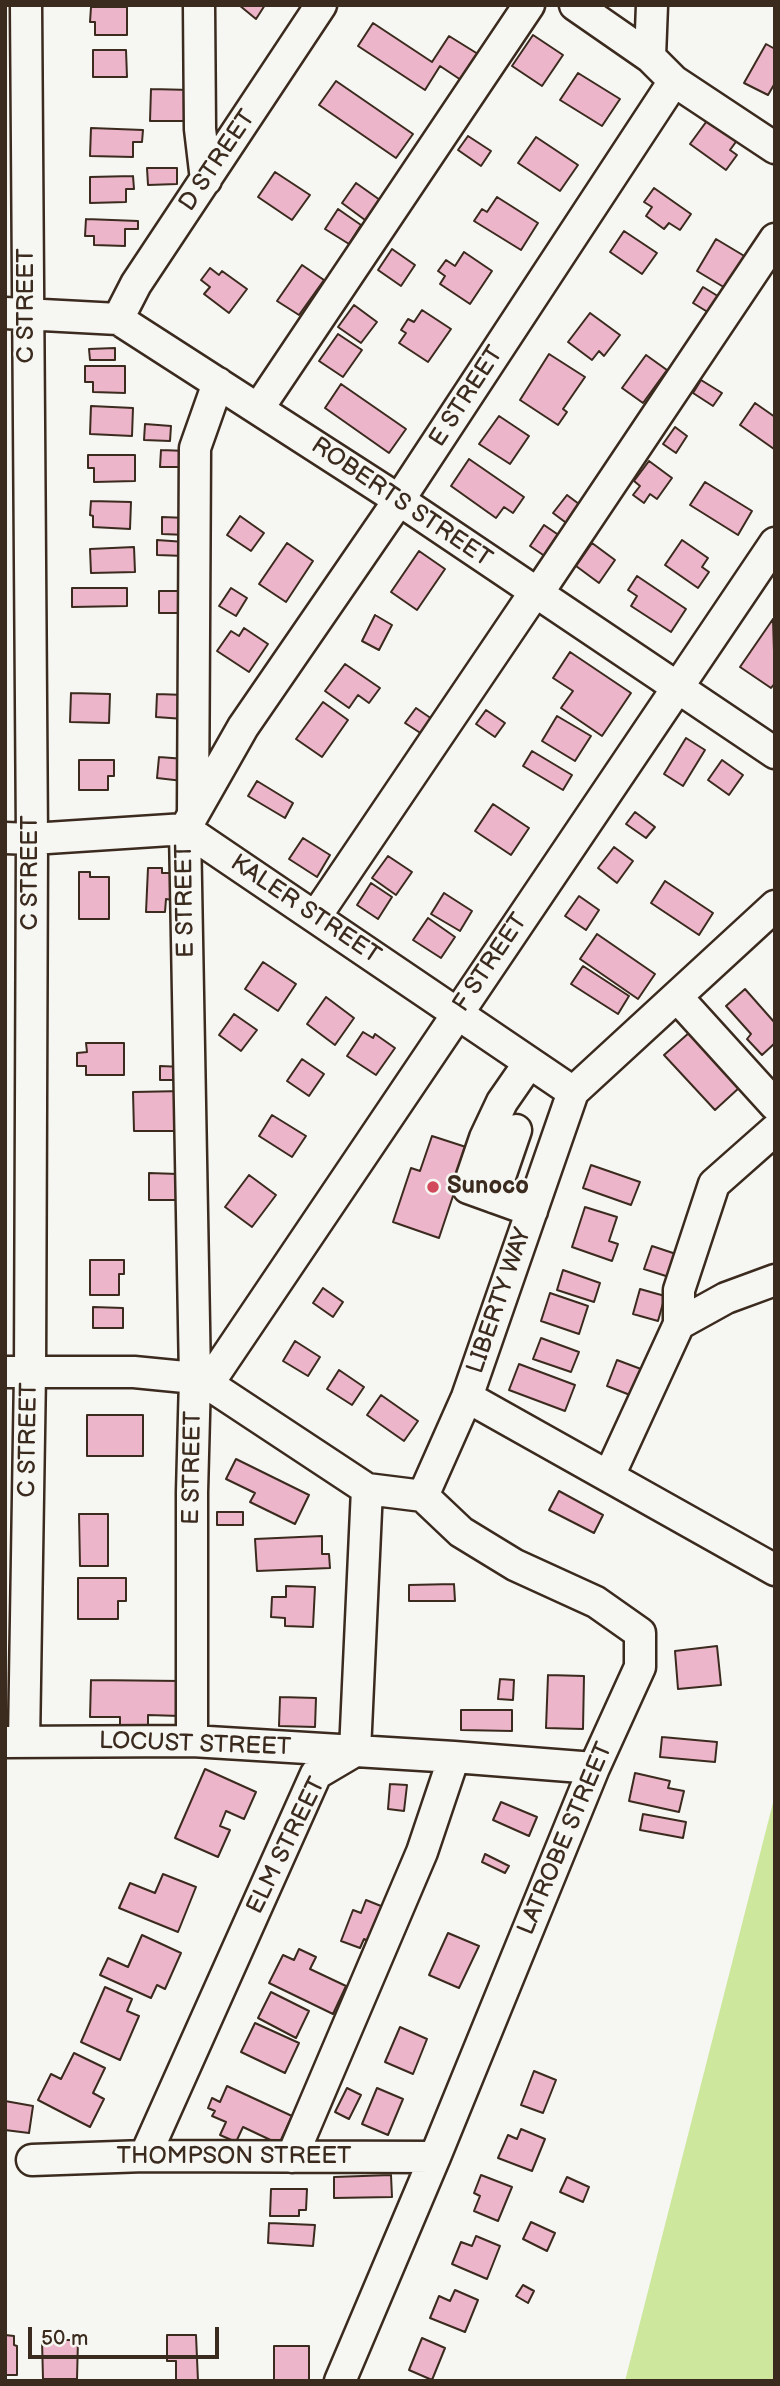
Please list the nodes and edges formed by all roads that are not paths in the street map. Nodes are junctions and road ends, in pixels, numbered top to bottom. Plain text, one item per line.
1 (26, 5) edge
2 (199, 5) edge
3 (321, 5) edge
4 (529, 5) edge
5 (575, 5) edge
6 (652, 5) edge
7 (649, 57) junction
8 (674, 81) junction
9 (775, 148) edge
10 (206, 180) junction
11 (775, 239) edge
12 (16, 313) edge
13 (118, 319) junction
14 (218, 383) junction
15 (258, 409) junction
16 (400, 500) junction
17 (773, 548) edge
18 (535, 592) junction
19 (677, 689) junction
20 (775, 753) edge
21 (189, 822) junction
22 (18, 838) edge
23 (775, 906) edge
24 (316, 916) junction
25 (677, 997) junction
26 (457, 1014) junction
27 (529, 1063) junction
28 (573, 1092) junction
29 (775, 1105) edge
30 (775, 1130) edge
31 (519, 1131) junction
32 (502, 1200) junction
33 (775, 1280) edge
34 (679, 1324) junction
35 (18, 1372) edge
36 (202, 1381) junction
37 (467, 1397) junction
38 (609, 1476) junction
39 (367, 1489) junction
40 (423, 1496) junction
41 (775, 1570) edge
42 (192, 1741) junction
43 (15, 1742) edge
44 (355, 1751) junction
45 (454, 1757) junction
46 (594, 1768) junction
47 (145, 2156) junction
48 (292, 2157) junction
49 (435, 2157) junction
50 (32, 2160) dead end
51 (340, 2381) edge

1 - 12 street, C STREET
2 - 10 street
3 - 10 street, D STREET
4 - 15 street
5 - 7 street
6 - 7 street
7 - 8 street
8 - 9 street
8 - 16 street, E STREET
10 - 13 street, D STREET
11 - 18 street
12 - 13 street, ROBERTS STREET
12 - 22 street, C STREET
13 - 14 street, ROBERTS STREET
14 - 15 street, ROBERTS STREET
14 - 21 street
15 - 16 street, ROBERTS STREET
16 - 18 street, ROBERTS STREET
16 - 21 street, E STREET
17 - 19 street, F STREET
18 - 19 street, ROBERTS STREET
18 - 24 street
19 - 20 street, ROBERTS STREET
19 - 26 street, F STREET
21 - 22 street
21 - 24 street, KALER STREET
21 - 36 street, E STREET
22 - 35 street, C STREET
23 - 25 street, LIBERTY WAY
24 - 26 street, KALER STREET
25 - 28 street, LIBERTY WAY
25 - 29 street
26 - 27 street, KALER STREET
26 - 36 street, F STREET
27 - 28 street, KALER STREET
27 - 31 street
28 - 31 street, LIBERTY WAY
30 - 34 street
31 - 32 street, LIBERTY WAY
31 - 32 street
32 - 37 street, LIBERTY WAY
33 - 34 street
34 - 38 street
35 - 36 street
35 - 43 street, C STREET
36 - 39 street
36 - 42 street, E STREET
37 - 38 street, LIBERTY WAY
37 - 40 street
38 - 41 street, LIBERTY WAY
39 - 40 street
39 - 44 street
40 - 46 street, LATROBE STREET
42 - 43 street, LOCUST STREET
42 - 44 street, LOCUST STREET
44 - 45 street, LOCUST STREET
44 - 47 street, ELM STREET
45 - 46 street, LOCUST STREET
45 - 48 street
46 - 49 street, LATROBE STREET
47 - 48 street, THOMPSON STREET
47 - 50 street, THOMPSON STREET
48 - 49 street, THOMPSON STREET
49 - 51 street, LATROBE STREET

